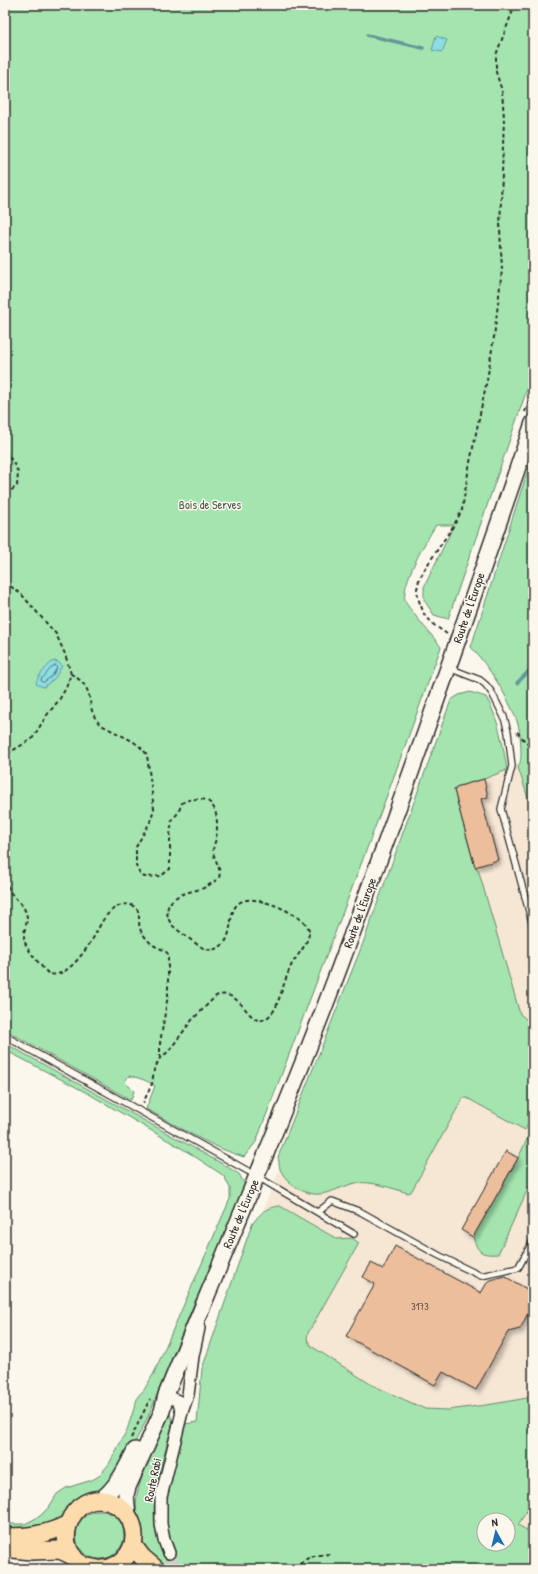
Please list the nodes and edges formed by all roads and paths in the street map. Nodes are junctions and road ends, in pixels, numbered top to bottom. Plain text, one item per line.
1 (515, 5) edge
2 (533, 388) edge
3 (528, 421) edge
4 (5, 450) edge
5 (5, 495) edge
6 (5, 582) edge
7 (434, 625) dead end
8 (451, 628) dead end
9 (448, 635) dead end
10 (449, 668) junction
11 (71, 674) junction
12 (520, 736) dead end
13 (533, 750) edge
14 (5, 755) edge
15 (5, 879) edge
16 (533, 926) edge
17 (5, 1036) edge
18 (160, 1058) junction
19 (140, 1111) junction
20 (257, 1176) junction
21 (318, 1212) junction
22 (354, 1234) dead end
23 (533, 1241) edge
24 (207, 1296) junction
25 (159, 1395) junction
26 (182, 1412) junction
27 (130, 1440) dead end
28 (98, 1501) junction
29 (128, 1516) junction
30 (68, 1524) junction
31 (5, 1537) edge
32 (133, 1545) junction
33 (5, 1548) edge
34 (169, 1553) tunnel mouth
35 (330, 1554) dead end
36 (73, 1556) junction
37 (115, 1568) edge
38 (98, 1569) edge
39 (156, 1569) edge
40 (295, 1569) edge

1 - 7 path
2 - 3 path
3 - 10 street, Route de l'Europe
4 - 5 path
6 - 11 path
8 - 9 path
10 - 16 lane
10 - 20 street, Route de l'Europe
11 - 14 path
11 - 18 path
12 - 13 path
15 - 18 path
17 - 19 lane
18 - 19 path
19 - 20 lane
20 - 21 lane
20 - 24 street, Route de l'Europe
21 - 22 lane
21 - 23 lane
24 - 25 street, Route de l'Europe
24 - 26 street, Route Rabi
25 - 26 street
25 - 27 path
25 - 28 street, Route de l'Europe
25 - 29 street, Route de l'Europe
26 - 34 street, Route Rabi
28 - 29 main road
28 - 30 main road
29 - 32 main road
30 - 31 main road
30 - 36 main road
32 - 37 main road
32 - 39 main road
33 - 36 main road
35 - 40 path
36 - 38 main road

